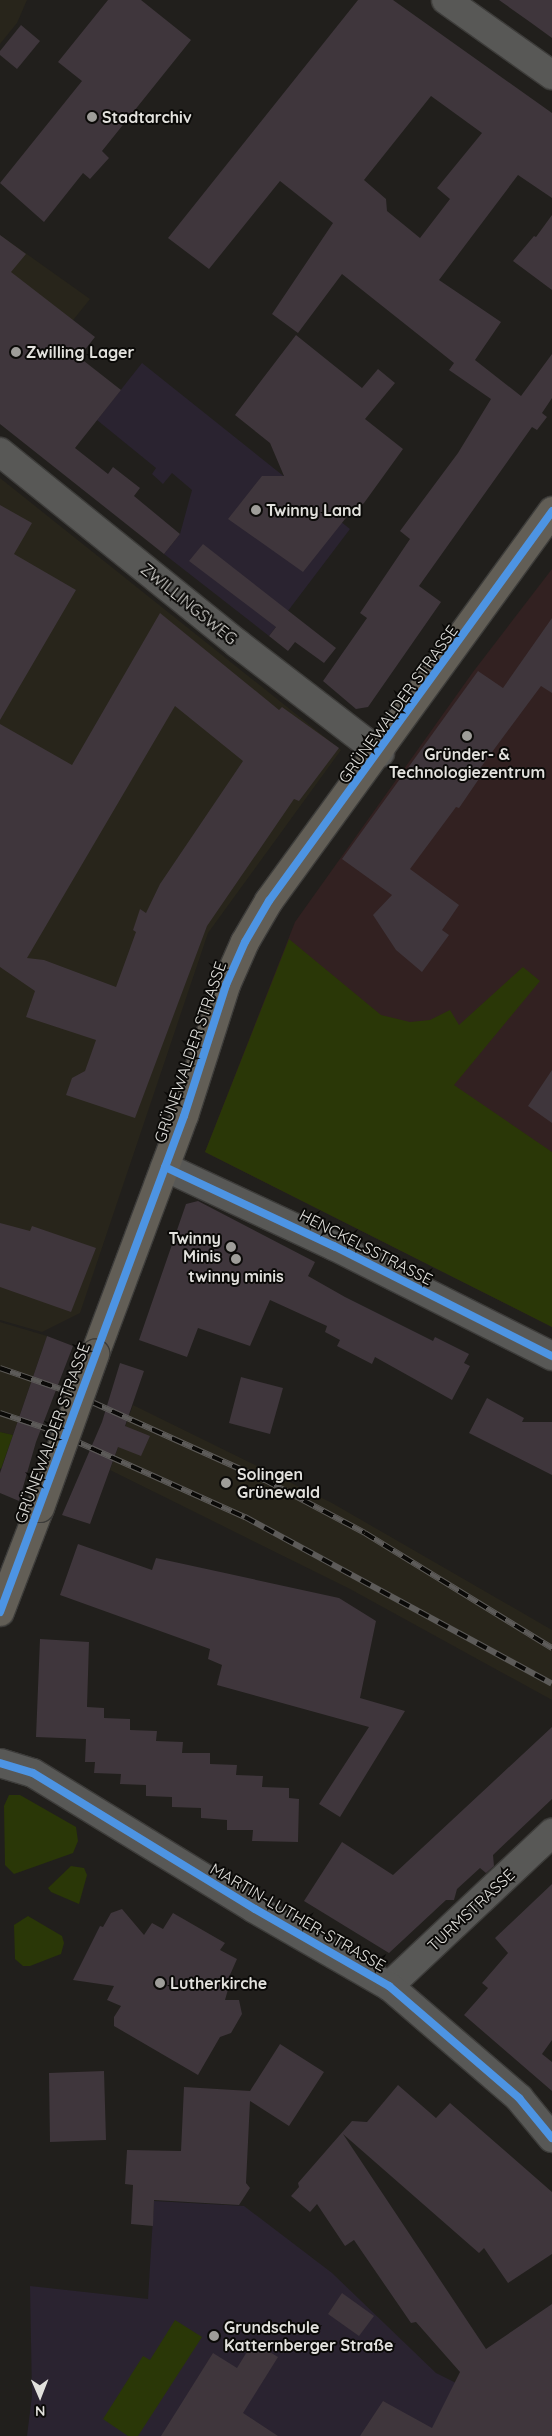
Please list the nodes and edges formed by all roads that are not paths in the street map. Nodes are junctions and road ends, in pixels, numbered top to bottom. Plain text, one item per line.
1 (446, 0) edge
2 (552, 75) edge
3 (0, 452) edge
4 (552, 512) edge
5 (380, 753) junction
6 (165, 1167) junction
7 (552, 1356) edge
8 (0, 1612) edge
9 (0, 1763) edge
10 (552, 1833) edge
11 (389, 1986) junction
12 (552, 2138) edge

1 - 2 street
3 - 5 street, ZWILLINGSWEG
4 - 5 main road, GRÜNEWALDER STRASSE
5 - 6 main road, GRÜNEWALDER STRASSE
6 - 7 street, HENCKELSSTRASSE
6 - 8 main road, GRÜNEWALDER STRASSE, bridge
9 - 11 street, MARTIN-LUTHER-STRASSE
10 - 11 street, TURMSTRASSE
11 - 12 street, MARTIN-LUTHER-STRASSE

